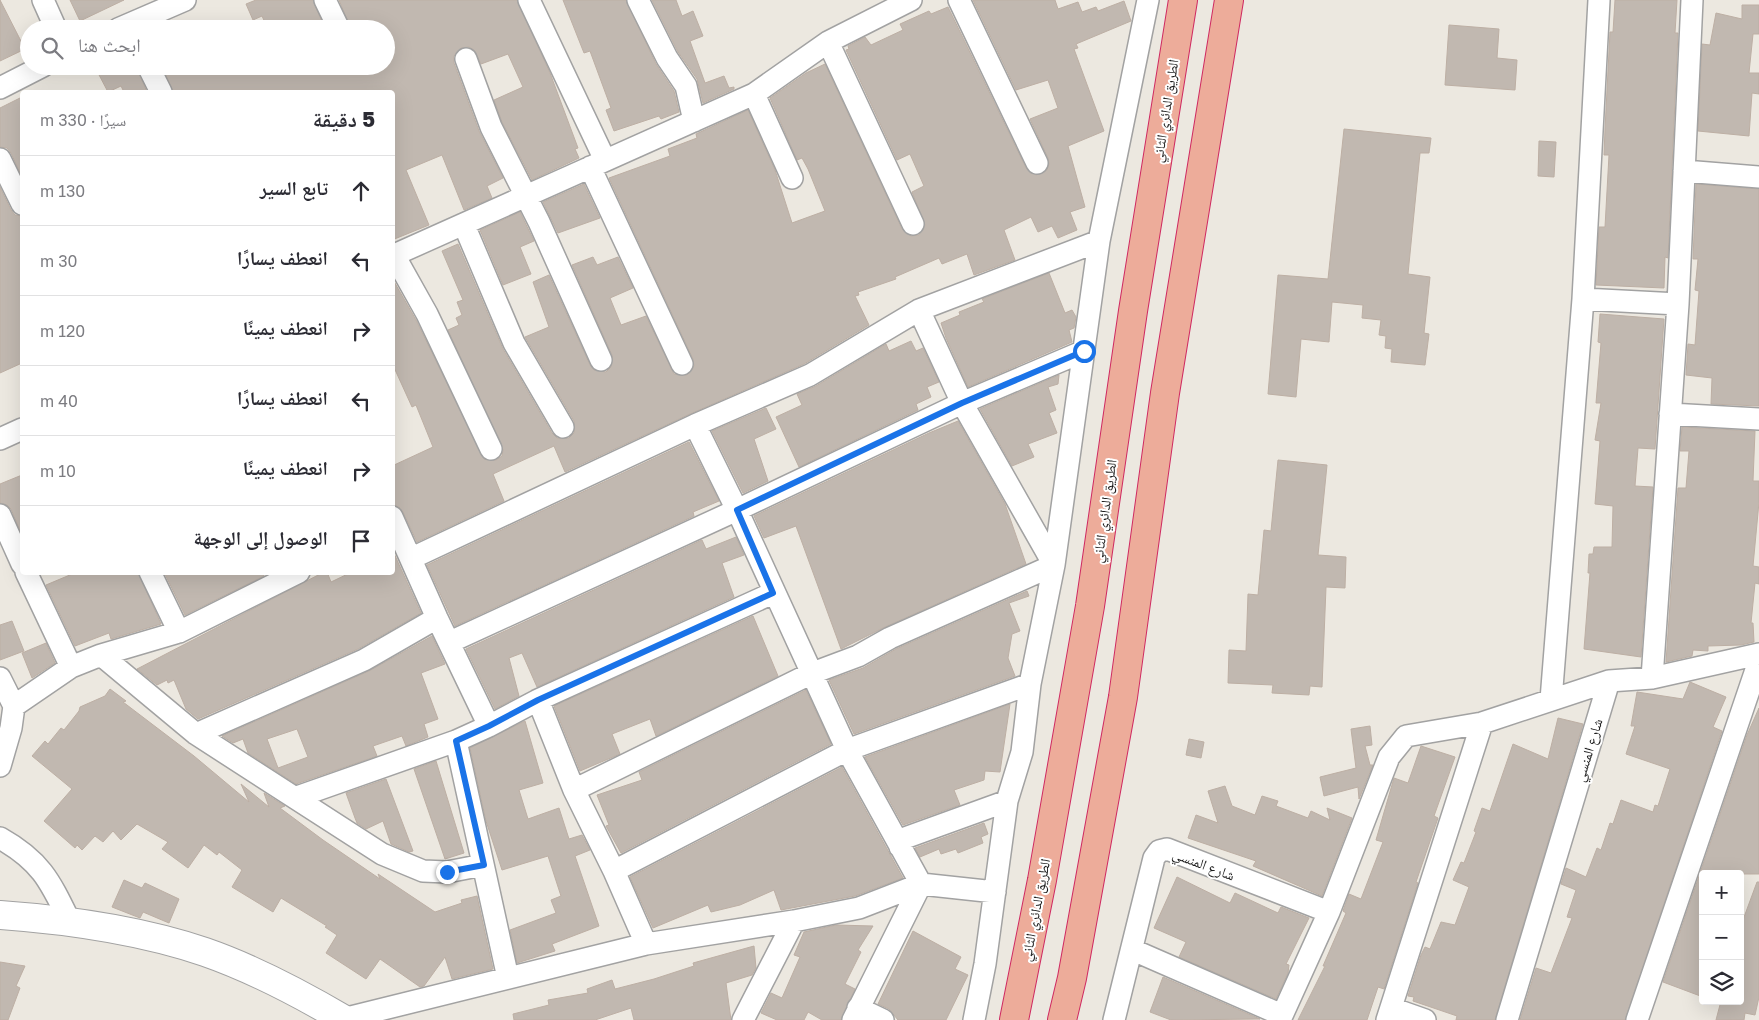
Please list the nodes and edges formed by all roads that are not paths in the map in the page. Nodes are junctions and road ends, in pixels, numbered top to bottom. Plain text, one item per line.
1 (43, 0) edge
2 (185, 0) edge
3 (325, 0) edge
4 (529, 0) edge
5 (638, 0) edge
6 (911, 0) edge
7 (960, 0) edge
8 (1148, 0) edge
9 (1183, 0) edge
10 (1229, 0) edge
11 (1599, 0) edge
12 (1692, 0) edge
13 (52, 20) edge
14 (141, 20) edge
15 (335, 20) edge
16 (828, 42) junction
17 (466, 59) dead end
18 (25, 75) edge
19 (152, 75) edge
20 (0, 88) edge
21 (160, 90) edge
22 (754, 94) junction
23 (694, 121) junction
24 (0, 159) edge
25 (1037, 163) dead end
26 (597, 164) junction
27 (1684, 171) junction
28 (1759, 177) edge
29 (792, 178) dead end
30 (525, 197) junction
31 (20, 200) edge
32 (913, 224) dead end
33 (464, 225) junction
34 (1100, 241) junction
35 (395, 255) edge
36 (395, 259) edge
37 (1583, 299) junction
38 (1678, 304) junction
39 (919, 310) junction
40 (1084, 351) junction
41 (601, 360) dead end
42 (682, 364) dead end
43 (962, 403) junction
44 (1670, 414) junction
45 (1759, 419) edge
46 (695, 425) junction
47 (563, 427) dead end
48 (20, 430) edge
49 (0, 439) edge
50 (491, 449) dead end
51 (737, 510) junction
52 (0, 515) edge
53 (395, 525) edge
54 (412, 558) junction
55 (20, 560) edge
56 (1054, 564) junction
57 (27, 575) edge
58 (151, 575) edge
59 (286, 576) edge
60 (773, 593) junction
61 (437, 618) junction
62 (179, 632) junction
63 (450, 642) junction
64 (1759, 654) edge
65 (101, 656) junction
66 (1759, 661) edge
67 (71, 667) junction
68 (810, 674) junction
69 (0, 678) edge
70 (1652, 678) junction
71 (1609, 681) junction
72 (1030, 684) junction
73 (538, 700) junction
74 (1551, 700) junction
75 (14, 706) junction
76 (1482, 723) junction
77 (489, 726) junction
78 (196, 734) junction
79 (456, 741) junction
80 (847, 750) junction
81 (0, 766) edge
82 (574, 790) junction
83 (297, 797) junction
84 (1007, 801) junction
85 (0, 838) edge
86 (900, 847) junction
87 (484, 865) junction
88 (614, 871) junction
89 (921, 884) junction
90 (995, 892) junction
91 (1329, 912) junction
92 (0, 915) edge
93 (794, 921) junction
94 (70, 922) junction
95 (646, 944) junction
96 (1133, 950) junction
97 (508, 978) junction
98 (856, 1014) edge
99 (1389, 1014) edge
100 (1281, 1018) edge
101 (344, 1019) edge
102 (743, 1020) edge
103 (883, 1020) edge
104 (974, 1020) edge
105 (1014, 1020) edge
106 (1062, 1020) edge
107 (1114, 1020) edge
108 (1426, 1020) edge
109 (1508, 1020) edge
110 (1637, 1020) edge

1 - 13 street
2 - 14 street
3 - 15 street
4 - 26 street
5 - 23 street
6 - 16 street
7 - 25 street
8 - 34 street
9 - 105 highway, الطريق الدائري الثاني
10 - 106 highway
11 - 37 street
12 - 27 street
16 - 22 street
16 - 32 street
17 - 30 street
18 - 20 street
19 - 21 street
22 - 23 street
22 - 29 street
23 - 26 street
24 - 31 street
26 - 30 street
26 - 42 street
27 - 28 street
27 - 38 street
30 - 33 street
30 - 41 street
33 - 35 street
33 - 47 street
34 - 39 street
34 - 40 street
36 - 50 street
37 - 38 street
37 - 74 street
38 - 44 street
39 - 43 street
39 - 46 street
40 - 43 street
40 - 56 street
43 - 51 street
43 - 56 street
44 - 45 street
44 - 70 street
46 - 51 street
46 - 54 street
48 - 49 street
51 - 60 street
51 - 63 street
52 - 55 street
53 - 54 street
54 - 61 street
56 - 68 street
56 - 72 street
57 - 67 street
58 - 62 street
59 - 62 street
60 - 68 street
60 - 73 street
61 - 63 street
61 - 78 street
62 - 65 street
63 - 77 street
64 - 70 street
65 - 67 street
65 - 78 street
66 - 110 street
67 - 75 street
68 - 80 street
68 - 82 street
69 - 75 street
70 - 71 street
71 - 74 street
71 - 109 street, شارع المنسي
72 - 80 street
72 - 84 street
73 - 77 street
73 - 82 street
74 - 76 street
75 - 81 street
76 - 91 street
76 - 99 street
77 - 79 street
78 - 83 street
79 - 83 street
79 - 87 street
80 - 86 street
80 - 88 street
82 - 88 street
83 - 87 street
84 - 86 street
84 - 90 street
85 - 94 street
86 - 89 street
87 - 97 street
88 - 95 street
89 - 90 street
89 - 93 street
89 - 98 street
90 - 104 street
91 - 96 street, شارع المنسي
91 - 100 street
92 - 94 street
93 - 95 street
93 - 102 street
94 - 101 street
95 - 97 street
96 - 100 street
96 - 107 street, شارع المنسي
97 - 101 street
98 - 103 street
99 - 108 street

